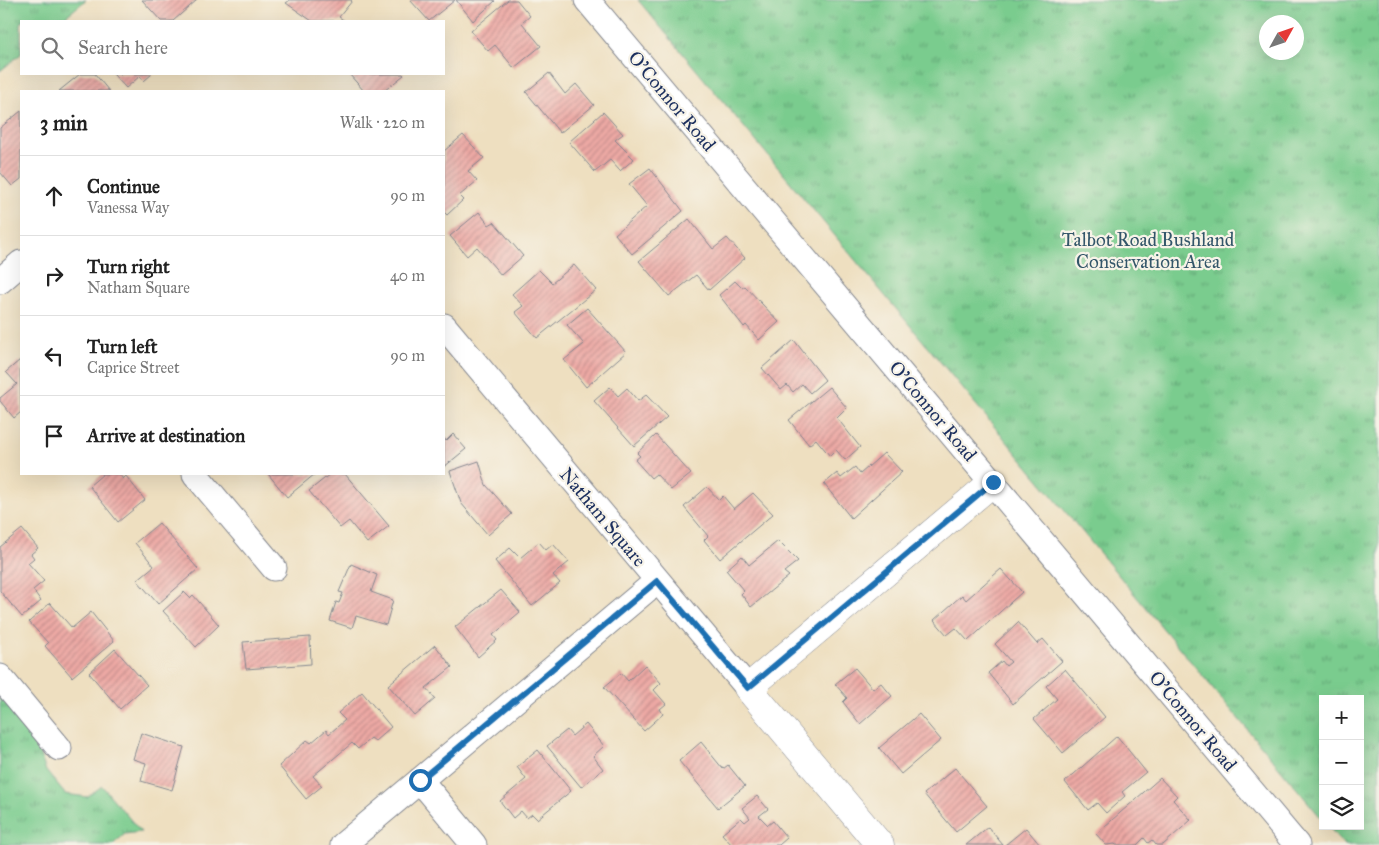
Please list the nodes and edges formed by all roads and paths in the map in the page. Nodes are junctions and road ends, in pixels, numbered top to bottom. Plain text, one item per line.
1 (587, 0) edge
2 (20, 266) edge
3 (0, 281) edge
4 (445, 327) edge
5 (196, 475) edge
6 (993, 482) junction
7 (274, 568) dead end
8 (657, 581) junction
9 (0, 677) edge
10 (748, 688) junction
11 (59, 748) dead end
12 (420, 780) junction
13 (343, 845) edge
14 (474, 845) edge
15 (880, 845) edge
16 (1297, 845) edge

1 - 6 street, O'Connor Road
2 - 3 street
4 - 8 street, Natham Square
5 - 7 street
6 - 10 street
6 - 16 street, O'Connor Road
8 - 10 street, Natham Square
8 - 12 street
9 - 11 street
10 - 15 street, Natham Square
12 - 13 street
12 - 14 street

